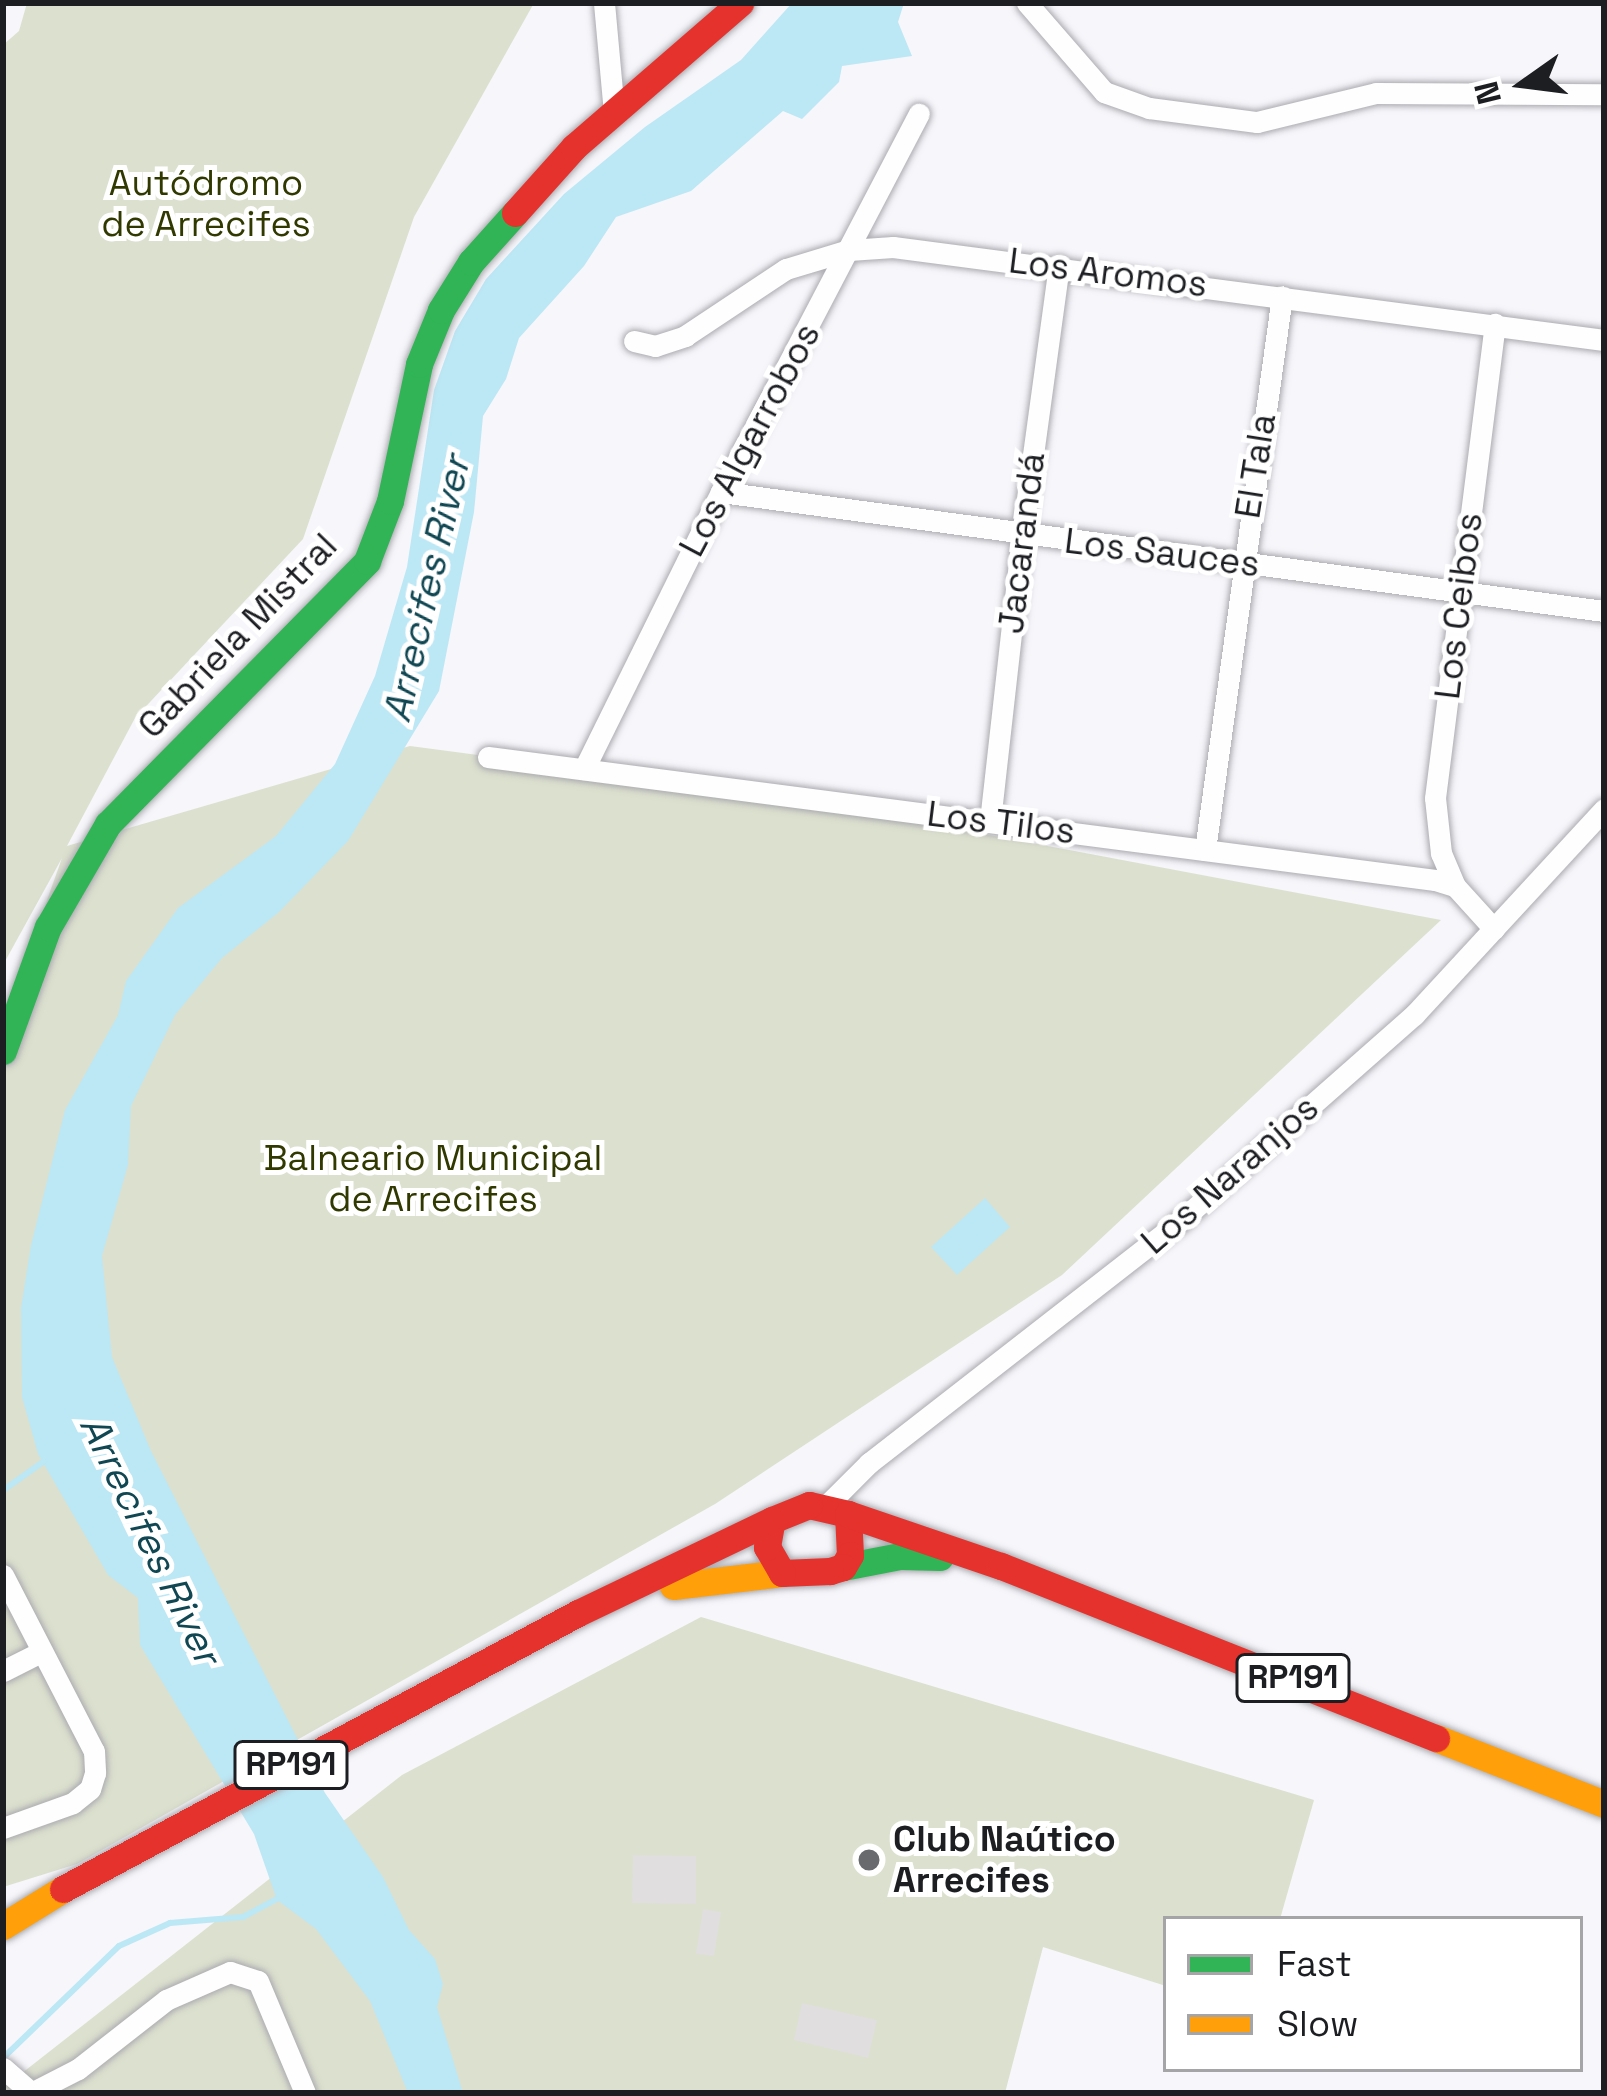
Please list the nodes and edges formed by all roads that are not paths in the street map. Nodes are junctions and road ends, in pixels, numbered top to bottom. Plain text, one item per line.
1 (604, 3) edge
2 (740, 3) edge
3 (1027, 3) edge
4 (1604, 94) edge
5 (614, 112) junction
6 (920, 114) dead end
7 (849, 250) junction
8 (1059, 266) junction
9 (1282, 296) junction
10 (1495, 324) junction
11 (1604, 340) edge
12 (634, 341) dead end
13 (721, 492) junction
14 (1022, 535) junction
15 (1242, 563) junction
16 (1461, 591) junction
17 (1604, 611) edge
18 (488, 757) dead end
19 (584, 769) junction
20 (1604, 809) edge
21 (990, 821) junction
22 (1205, 850) junction
23 (1455, 886) junction
24 (1494, 929) junction
25 (3, 1051) edge
26 (837, 1510) junction
27 (772, 1520) junction
28 (980, 1559) junction
29 (844, 1567) junction
30 (782, 1573) junction
31 (3, 1575) edge
32 (578, 1613) junction
33 (41, 1652) junction
34 (3, 1672) edge
35 (1604, 1804) edge
36 (3, 1828) edge
37 (63, 1889) junction
38 (3, 1902) edge
39 (3, 1926) edge
40 (6, 2069) edge
41 (32, 2093) edge
42 (304, 2093) edge

1 - 5 street
2 - 5 main road, Gabriela Mistral
3 - 4 street
5 - 25 main road, Gabriela Mistral
6 - 7 street, Los Algarrobos
7 - 8 street, Los Aromos
7 - 12 street, Los Aromos
7 - 13 street, Los Algarrobos
8 - 9 street, Los Aromos
8 - 14 street, Jacarandá
9 - 10 street, Los Aromos
9 - 15 street, El Tala
10 - 11 street, Los Aromos
10 - 16 street, Los Ceibos
13 - 14 street, Los Sauces
13 - 19 street, Los Algarrobos
14 - 15 street, Los Sauces
14 - 21 street, Jacarandá
15 - 16 street, Los Sauces
15 - 22 street, El Tala
16 - 17 street, Los Sauces
16 - 23 street, Los Ceibos
18 - 19 street, Los Tilos
19 - 21 street, Los Tilos
20 - 24 street, Los Naranjos
21 - 22 street, Los Tilos
22 - 23 street, Los Tilos
23 - 24 street
24 - 26 street, Los Naranjos
26 - 27 main road, RP191
26 - 28 main road, RP191
26 - 29 main road
27 - 30 main road
27 - 32 main road, RP191
28 - 29 main road, RP191
28 - 35 main road, RP191
29 - 30 main road, RP191
30 - 32 main road, RP191
31 - 33 street
32 - 37 main road, RP191
33 - 34 street
33 - 36 street
37 - 38 main road, RP191
37 - 39 main road
40 - 41 street
41 - 42 street

